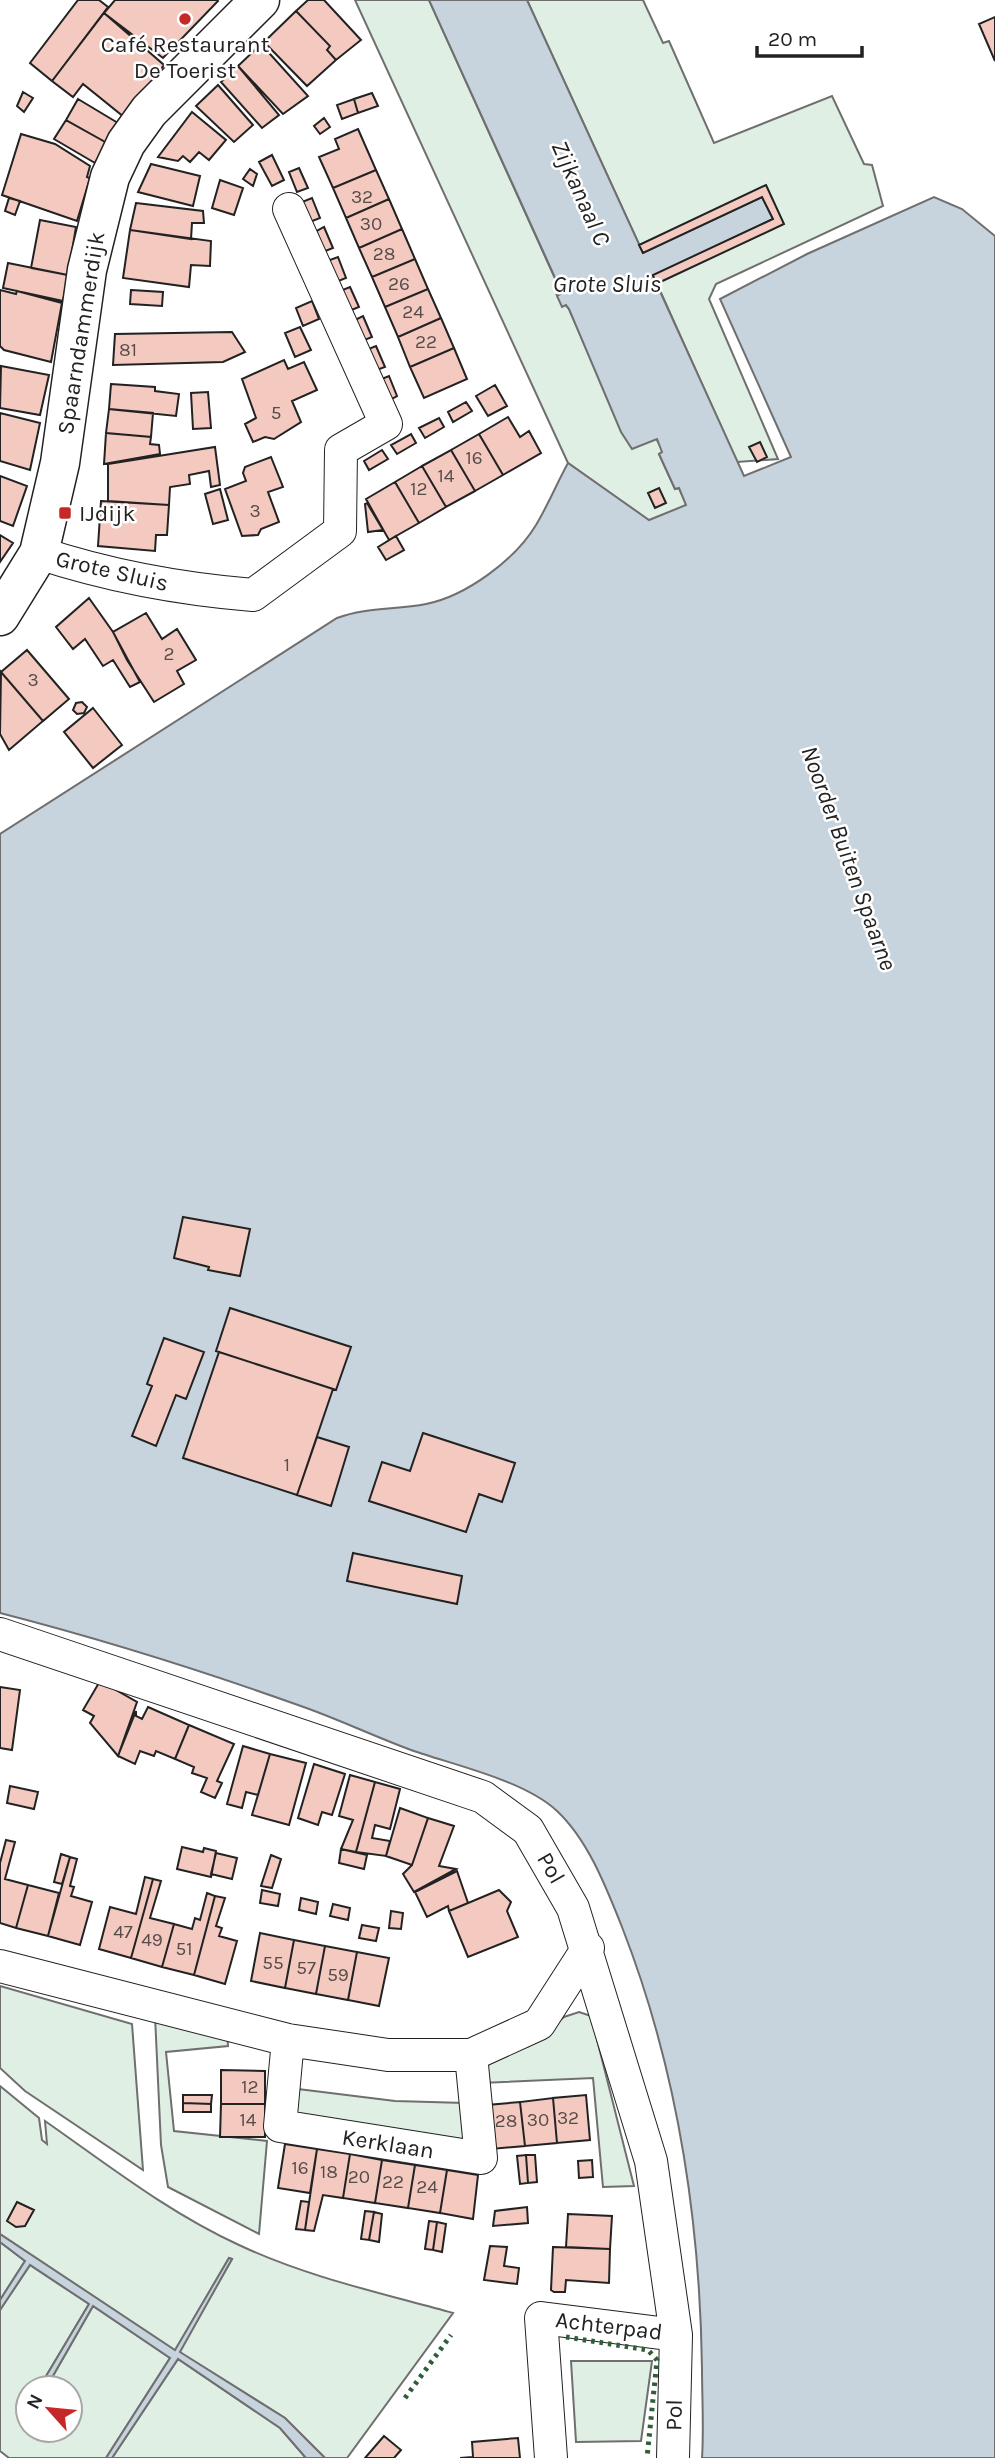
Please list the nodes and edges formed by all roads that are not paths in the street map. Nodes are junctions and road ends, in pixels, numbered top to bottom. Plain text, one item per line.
1 (260, 0) edge
2 (289, 209) dead end
3 (39, 553) junction
4 (0, 617) edge
5 (0, 1634) edge
6 (588, 1948) junction
7 (0, 1966) edge
8 (288, 2040) junction
9 (471, 2056) junction
10 (676, 2335) junction
11 (551, 2458) edge
12 (673, 2458) edge

1 - 3 street, Spaarndammerdijk
2 - 3 street, Grote Sluis
3 - 4 street
5 - 6 street, Pol
6 - 9 street
6 - 10 street, Pol
7 - 8 street
8 - 9 street
8 - 9 street, Kerklaan
10 - 11 street, Achterpad
10 - 12 street, Pol

